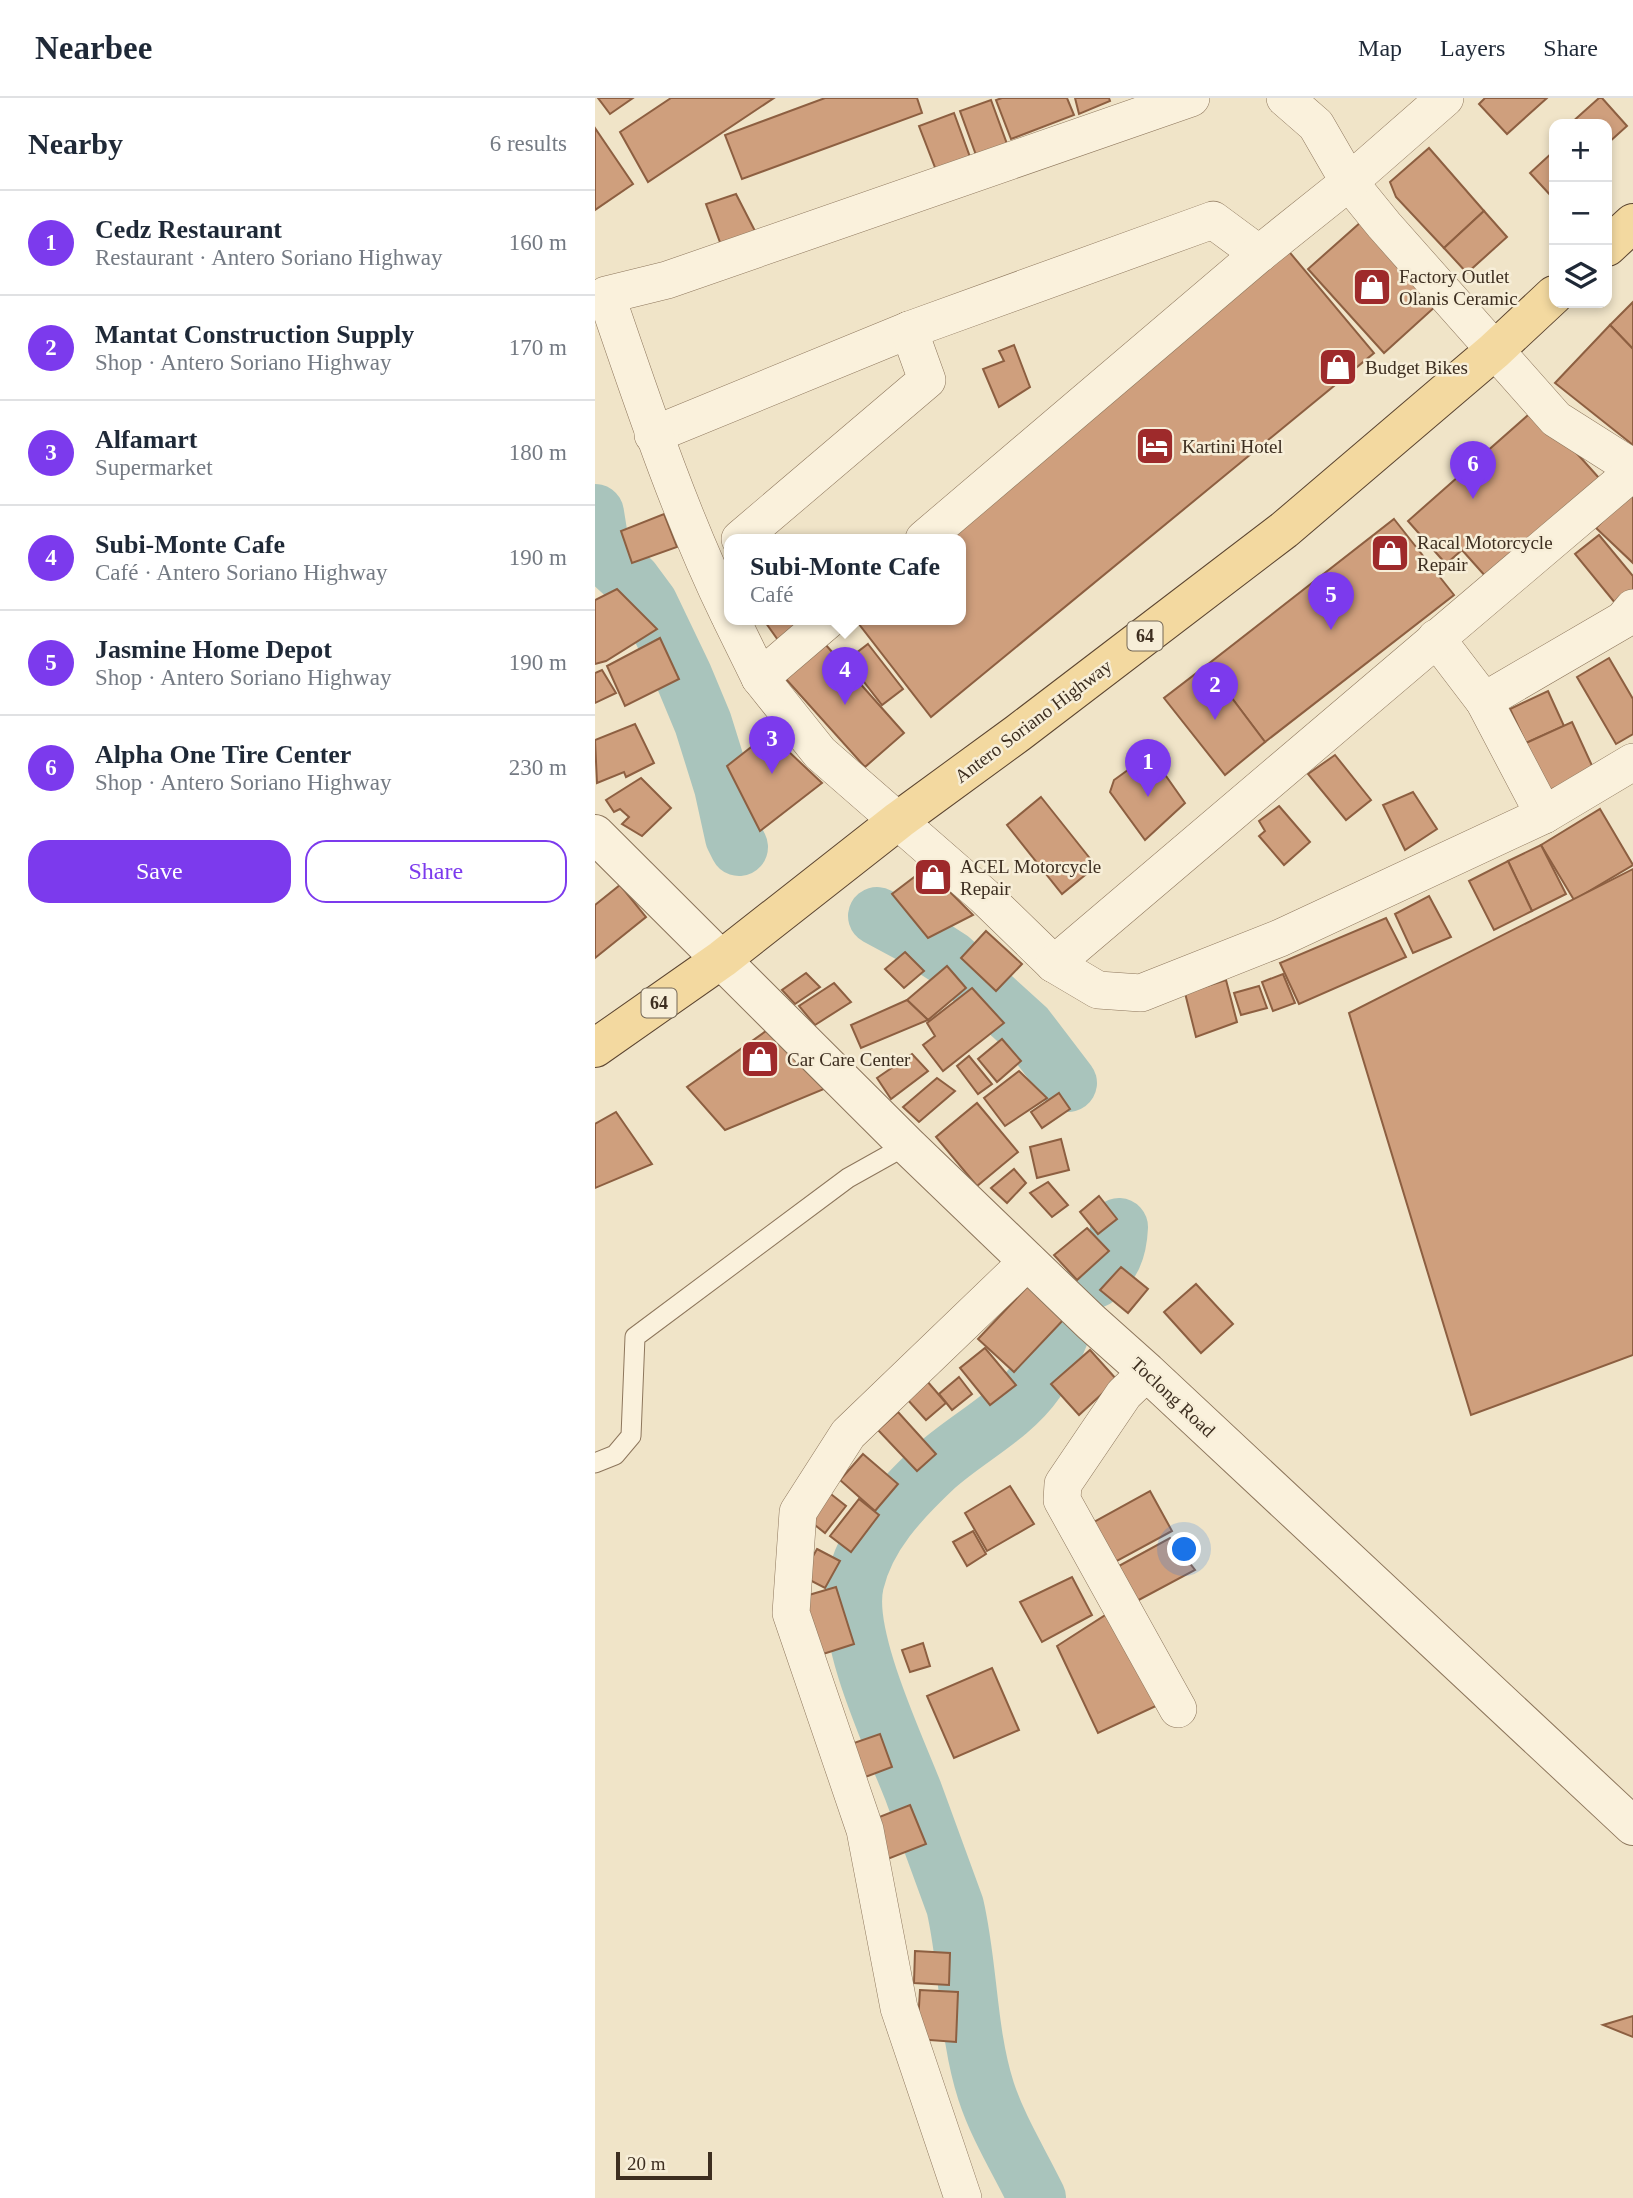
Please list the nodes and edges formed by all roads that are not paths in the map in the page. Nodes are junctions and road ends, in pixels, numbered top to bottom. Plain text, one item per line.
1 (1191, 98) edge
2 (1286, 98) edge
3 (1445, 98) edge
4 (1349, 182) junction
5 (1633, 223) edge
6 (1609, 245) edge
7 (1259, 254) junction
8 (1549, 301) edge
9 (909, 330) junction
10 (1494, 351) junction
11 (653, 435) junction
12 (1633, 470) edge
13 (746, 534) edge
14 (930, 534) edge
15 (718, 557) edge
16 (724, 587) edge
17 (1633, 608) edge
18 (734, 625) edge
19 (822, 625) edge
20 (1436, 638) junction
21 (760, 678) junction
22 (1484, 701) junction
23 (1633, 762) edge
24 (1544, 815) junction
25 (899, 820) junction
26 (595, 834) edge
27 (722, 959) junction
28 (1054, 964) junction
29 (595, 1048) edge
30 (907, 1145) junction
31 (1028, 1261) junction
32 (1147, 1373) junction
33 (595, 1463) edge
34 (1178, 1709) dead end
35 (1633, 1826) edge
36 (963, 2198) edge

1 - 11 street
2 - 4 street
3 - 4 street
4 - 7 street
4 - 10 street
5 - 6 main road
7 - 9 street
7 - 14 street
8 - 10 main road, Antero Soriano Highway / 64
9 - 11 street
9 - 13 street
10 - 12 street
10 - 25 main road, Antero Soriano Highway / 64
11 - 15 street
12 - 20 street
15 - 16 street
17 - 22 street
18 - 21 street
19 - 21 street
20 - 22 street
20 - 28 street
21 - 25 street
22 - 24 street
23 - 24 street
24 - 28 street
25 - 27 main road, Antero Soriano Highway / 64
25 - 28 street
26 - 27 street, Toclong Road
27 - 29 main road, Antero Soriano Highway / 64
27 - 30 street, Toclong Road
30 - 31 street, Toclong Road
30 - 33 lane
31 - 32 street, Toclong Road
31 - 36 street
32 - 34 street
32 - 35 street, Toclong Road

